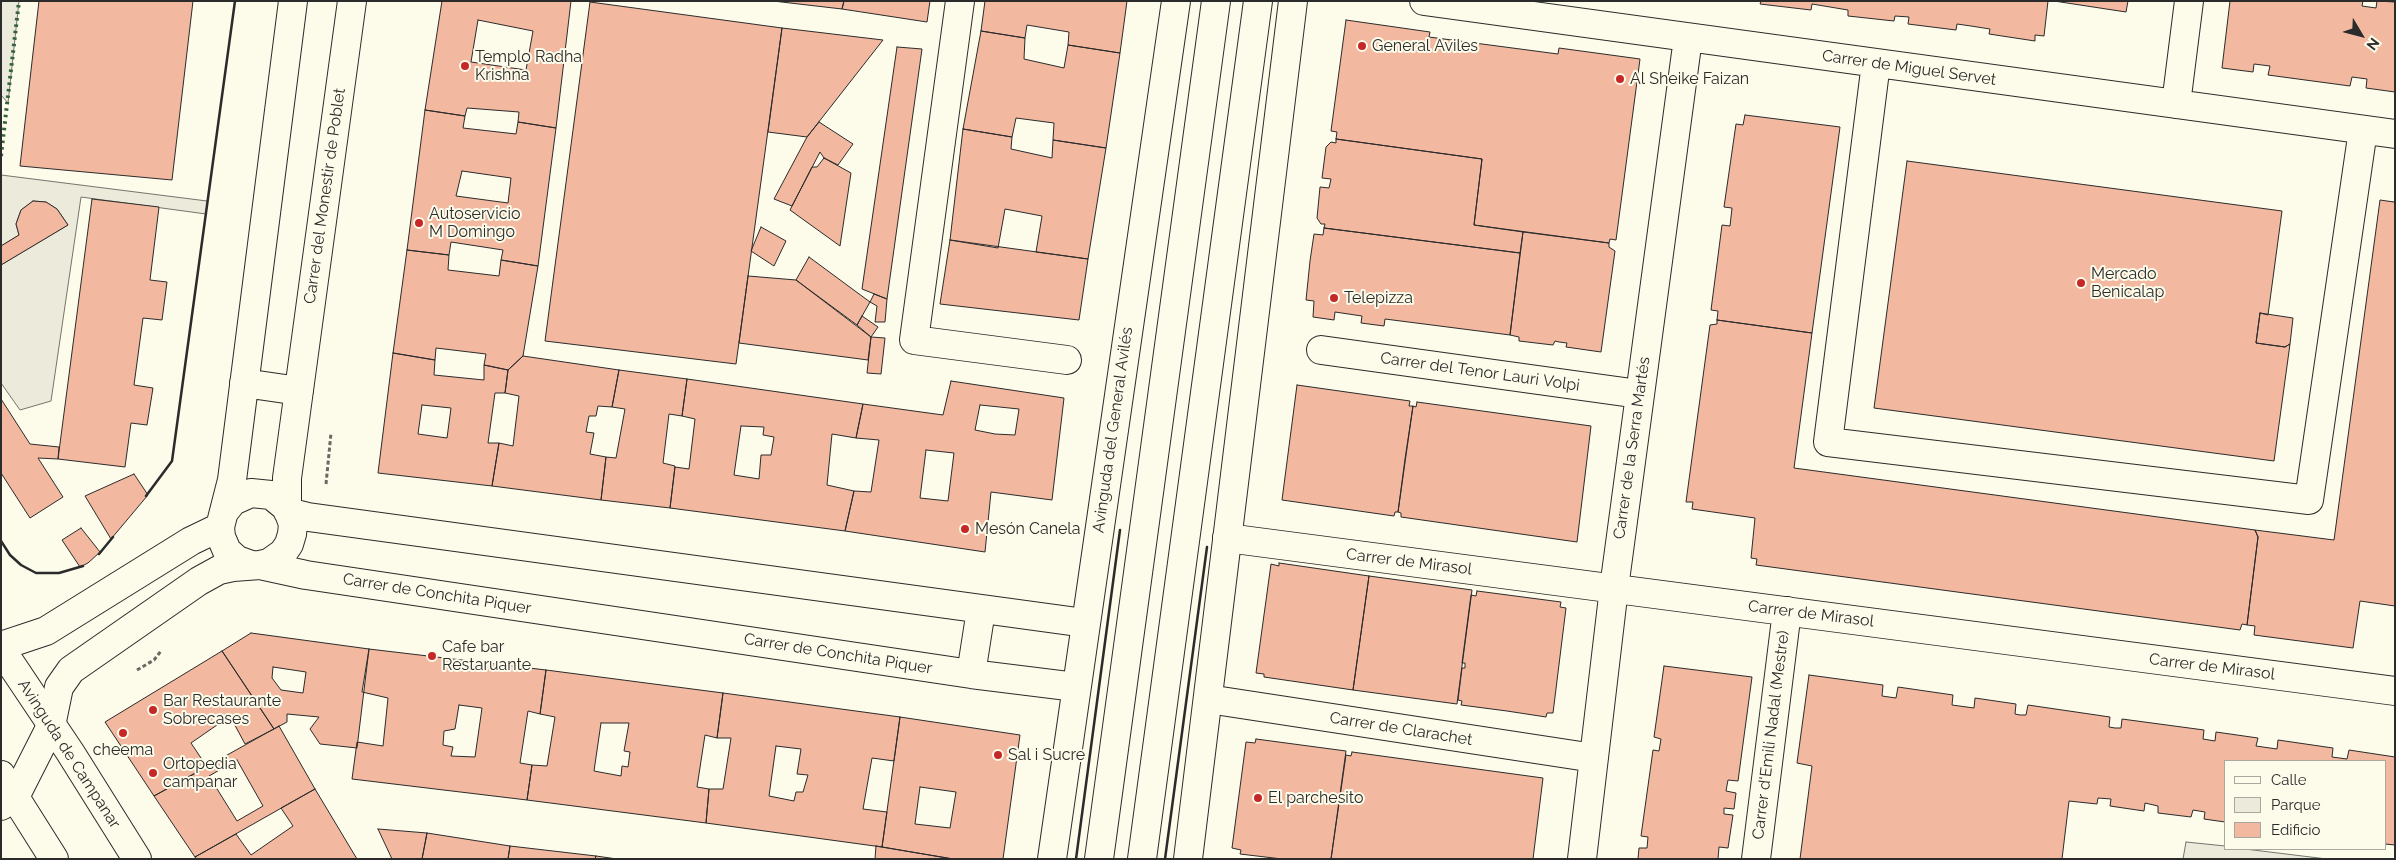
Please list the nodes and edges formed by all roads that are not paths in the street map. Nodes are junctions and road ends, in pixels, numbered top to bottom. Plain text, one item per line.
1 (293, 1) edge
2 (352, 1) edge
3 (960, 1) edge
4 (1176, 1) edge
5 (1216, 1) edge
6 (1258, 1) edge
7 (1293, 1) edge
8 (1424, 1) edge
9 (2189, 1) edge
10 (1688, 38) junction
11 (1876, 63) junction
12 (2176, 104) junction
13 (2362, 130) junction
14 (2395, 134) edge
15 (1321, 350) dead end
16 (1068, 360) dead end
17 (244, 383) junction
18 (299, 391) junction
19 (1639, 394) junction
20 (287, 510) junction
21 (223, 519) junction
22 (1227, 538) junction
23 (256, 565) junction
24 (1614, 588) junction
25 (981, 610) junction
26 (1787, 611) junction
27 (1085, 623) junction
28 (1, 648) edge
29 (971, 674) junction
30 (1076, 687) junction
31 (2395, 691) edge
32 (1208, 699) junction
33 (51, 726) junction
34 (1594, 758) junction
35 (6, 792) edge
36 (54, 859) edge
37 (137, 859) edge
38 (1052, 859) edge
39 (1099, 859) edge
40 (1142, 859) edge
41 (1188, 859) edge
42 (1582, 859) edge
43 (1756, 859) edge

1 - 17 street
2 - 18 street, Carrer del Monestir de Poblet
3 - 16 street
4 - 27 street, Avinguda del General Avilés
5 - 39 street
6 - 40 street
7 - 22 street
8 - 10 street, Carrer de Miguel Servet
9 - 12 street
10 - 11 street, Carrer de Miguel Servet
10 - 19 street, Carrer de la Serra Martés
11 - 12 street, Carrer de Miguel Servet
11 - 13 street
12 - 13 street, Carrer de Miguel Servet
13 - 14 street, Carrer de Miguel Servet
15 - 19 street, Carrer del Tenor Lauri Volpi
17 - 18 street
17 - 21 street
18 - 20 street, Carrer del Monestir de Poblet
19 - 24 street, Carrer de la Serra Martés
20 - 21 street
20 - 23 street, Carrer del Monestir de Poblet
20 - 25 street
21 - 23 street
21 - 28 street
22 - 24 street, Carrer de Mirasol
22 - 32 street
23 - 29 street, Carrer de Conchita Piquer
23 - 33 street, Carrer de Conchita Piquer
24 - 26 street, Carrer de Mirasol
24 - 34 street, Carrer de la Serra Martés
25 - 27 street
25 - 29 street
26 - 31 street, Carrer de Mirasol
26 - 43 street, Carrer d'Emili Nadal (Mestre)
27 - 30 street, Avinguda del General Avilés
28 - 33 street, Avinguda de Campanar
29 - 30 street, Carrer de Conchita Piquer
30 - 38 street, Avinguda del General Avilés
32 - 34 street, Carrer de Clarachet
32 - 41 street
33 - 35 street, Carrer de Conchita Piquer
33 - 37 street, Avinguda de Campanar
34 - 42 street, Carrer de la Serra Martés
35 - 36 street

